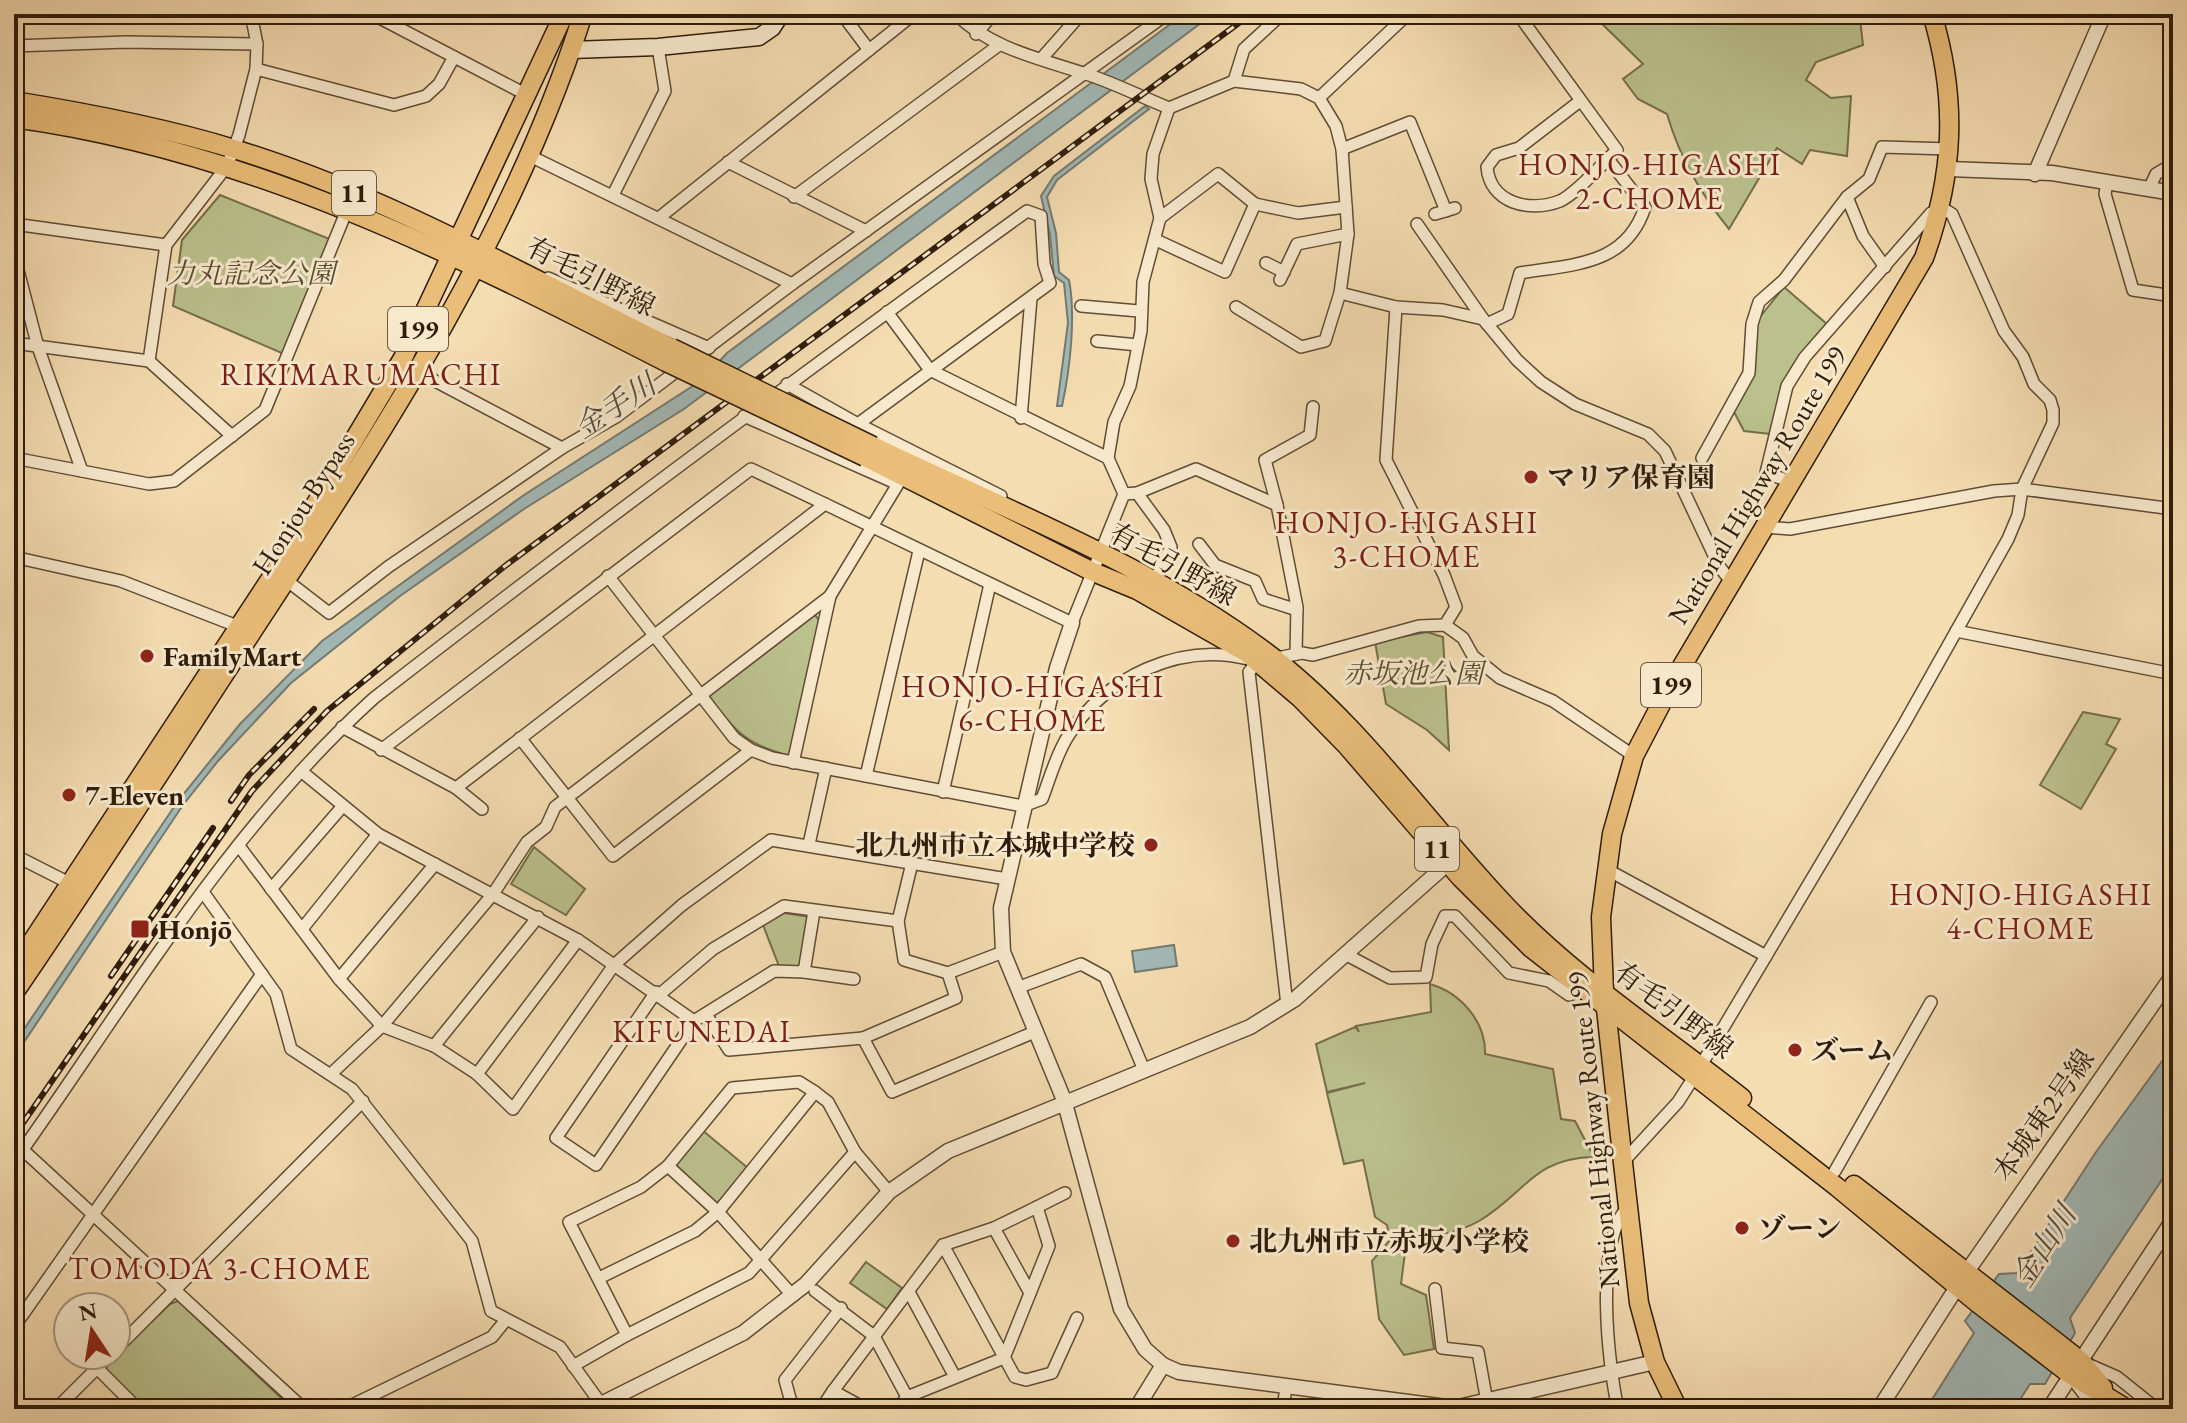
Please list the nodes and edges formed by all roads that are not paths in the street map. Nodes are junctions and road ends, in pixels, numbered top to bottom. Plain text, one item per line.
1 (251, 14) edge
2 (372, 14) edge
3 (564, 14) edge
4 (583, 14) edge
5 (781, 14) edge
6 (842, 14) edge
7 (914, 14) edge
8 (956, 14) edge
9 (993, 14) edge
10 (1081, 14) edge
11 (1167, 14) edge
12 (1282, 14) edge
13 (1408, 14) edge
14 (1518, 14) edge
15 (1932, 14) edge
16 (2104, 14) edge
17 (976, 34) junction
18 (257, 44) junction
19 (999, 45) junction
20 (14, 46) edge
21 (658, 47) junction
22 (571, 50) junction
23 (869, 50) junction
24 (454, 57) junction
25 (1042, 58) junction
26 (256, 69) junction
27 (1085, 74) junction
28 (1234, 81) junction
29 (527, 95) junction
30 (1319, 98) junction
31 (14, 101) edge
32 (1580, 101) junction
33 (1169, 108) junction
34 (14, 118) edge
35 (1342, 149) junction
36 (1950, 149) junction
37 (528, 155) junction
38 (230, 157) junction
39 (1608, 159) junction
40 (728, 162) junction
41 (2173, 164) edge
42 (1949, 169) junction
43 (2035, 174) junction
44 (2107, 183) junction
45 (2149, 189) junction
46 (2171, 192) edge
47 (613, 195) junction
48 (794, 197) junction
49 (1847, 197) junction
50 (1255, 204) junction
51 (1346, 207) junction
52 (1942, 208) junction
53 (347, 210) junction
54 (1445, 211) dead end
55 (660, 217) junction
56 (1160, 218) junction
57 (14, 224) edge
58 (1417, 224) dead end
59 (2173, 224) edge
60 (866, 231) junction
61 (1348, 234) junction
62 (1156, 240) junction
63 (166, 245) junction
64 (457, 247) junction
65 (14, 255) edge
66 (481, 260) junction
67 (1266, 263) dead end
68 (1885, 267) junction
69 (520, 273) junction
70 (792, 284) junction
71 (1340, 293) junction
72 (2173, 296) edge
73 (1031, 298) junction
74 (1081, 306) dead end
75 (1236, 307) dead end
76 (1396, 307) junction
77 (1139, 311) junction
78 (887, 312) junction
79 (1485, 321) junction
80 (1097, 341) dead end
81 (14, 343) edge
82 (1138, 345) junction
83 (38, 347) junction
84 (709, 348) junction
85 (669, 355) junction
86 (149, 361) junction
87 (930, 370) junction
88 (420, 373) junction
89 (787, 384) junction
90 (1313, 407) dead end
91 (744, 416) junction
92 (1021, 418) junction
93 (858, 424) junction
94 (232, 436) junction
95 (562, 448) junction
96 (869, 452) junction
97 (14, 458) edge
98 (1108, 458) junction
99 (1702, 458) dead end
100 (82, 471) junction
101 (900, 480) junction
102 (1792, 482) junction
103 (2022, 489) junction
104 (1137, 493) junction
105 (1124, 494) junction
106 (825, 504) junction
107 (1277, 505) junction
108 (2173, 509) edge
109 (1764, 527) junction
110 (874, 529) junction
111 (1199, 544) dead end
112 (919, 551) junction
113 (14, 557) edge
114 (1095, 563) junction
115 (281, 576) junction
116 (608, 576) junction
117 (1154, 582) junction
118 (1732, 583) junction
119 (990, 584) junction
120 (830, 596) junction
121 (1297, 610) junction
122 (1072, 623) junction
123 (1445, 625) junction
124 (246, 630) junction
125 (1956, 631) junction
126 (653, 635) junction
127 (1296, 654) junction
128 (1266, 660) junction
129 (2173, 674) edge
130 (701, 695) junction
131 (342, 727) junction
132 (520, 738) junction
133 (381, 750) junction
134 (751, 750) junction
135 (1634, 756) junction
136 (793, 763) junction
137 (826, 768) junction
138 (301, 771) junction
139 (866, 776) junction
140 (456, 788) junction
141 (943, 792) junction
142 (566, 798) junction
143 (1023, 806) junction
144 (342, 807) junction
145 (482, 809) dead end
146 (378, 834) junction
147 (809, 844) junction
148 (239, 846) junction
149 (14, 855) edge
150 (1454, 858) junction
151 (912, 863) junction
152 (435, 864) junction
153 (1606, 869) junction
154 (1007, 879) junction
155 (78, 888) junction
156 (271, 889) junction
157 (203, 892) junction
158 (493, 894) junction
159 (814, 911) junction
160 (538, 917) junction
161 (898, 921) junction
162 (302, 929) junction
163 (578, 940) junction
164 (1003, 952) junction
165 (1345, 954) junction
166 (1766, 956) junction
167 (614, 965) junction
168 (14, 969) edge
169 (804, 972) junction
170 (948, 973) junction
171 (262, 974) junction
172 (2173, 975) edge
173 (339, 979) junction
174 (854, 979) dead end
175 (1017, 988) junction
176 (1583, 990) junction
177 (14, 993) edge
178 (658, 993) junction
179 (1605, 1000) junction
180 (1931, 1002) dead end
181 (1287, 1005) junction
182 (707, 1016) junction
183 (694, 1021) junction
184 (382, 1026) junction
185 (1037, 1031) junction
186 (863, 1038) junction
187 (434, 1046) junction
188 (1144, 1070) junction
189 (1697, 1070) junction
190 (332, 1073) junction
191 (477, 1074) junction
192 (815, 1092) junction
193 (1064, 1100) junction
194 (363, 1101) junction
195 (23, 1150) junction
196 (855, 1152) junction
197 (14, 1162) edge
198 (1623, 1163) junction
199 (668, 1166) junction
200 (1835, 1171) junction
201 (889, 1192) junction
202 (1065, 1193) dead end
203 (1037, 1207) junction
204 (1628, 1207) junction
205 (718, 1212) junction
206 (92, 1216) junction
207 (2173, 1220) edge
208 (994, 1228) junction
209 (943, 1245) junction
210 (761, 1262) junction
211 (599, 1278) junction
212 (1961, 1279) junction
213 (1435, 1289) dead end
214 (174, 1290) junction
215 (815, 1291) dead end
216 (909, 1292) junction
217 (1030, 1293) junction
218 (793, 1296) junction
219 (841, 1308) junction
220 (1077, 1318) dead end
221 (505, 1321) junction
222 (14, 1327) edge
223 (132, 1333) edge
224 (627, 1335) junction
225 (874, 1336) junction
226 (1004, 1358) junction
227 (1655, 1362) junction
228 (2071, 1364) junction
229 (1163, 1365) junction
230 (573, 1366) junction
231 (94, 1371) edge
232 (100, 1371) edge
233 (1610, 1371) junction
234 (955, 1377) junction
235 (1286, 1387) junction
236 (833, 1391) junction
237 (907, 1397) junction
238 (791, 1402) junction
239 (1487, 1402) junction
240 (1364, 1403) edge
241 (1511, 1403) edge
242 (599, 1407) edge
243 (1442, 1408) edge
244 (56, 1409) edge
245 (138, 1409) edge
246 (304, 1409) edge
247 (344, 1409) edge
248 (774, 1409) edge
249 (803, 1409) edge
250 (821, 1409) edge
251 (866, 1409) edge
252 (897, 1409) edge
253 (1136, 1409) edge
254 (1283, 1409) edge
255 (1618, 1409) edge
256 (1678, 1409) edge
257 (1879, 1409) edge
258 (2049, 1409) edge
259 (2095, 1409) edge
260 (2127, 1409) edge
261 (2157, 1409) edge

1 - 18 street
2 - 24 street
3 - 29 main road, Honjou Bypass / 199
4 - 22 main road, Honjou Bypass / 199
5 - 21 main road
6 - 23 street
7 - 23 street
8 - 17 street
9 - 17 street
10 - 25 street
11 - 27 street
12 - 28 street
13 - 30 street
14 - 32 street
15 - 36 main road, National Highway Route 199 / 199
16 - 43 street
17 - 19 street
18 - 20 street
18 - 26 street
19 - 25 street
19 - 48 street
21 - 22 main road
21 - 47 street
22 - 37 main road, Honjou Bypass / 199
23 - 40 street
24 - 26 street
24 - 29 street
25 - 27 street
26 - 38 street
27 - 33 street
27 - 60 street
28 - 30 street
28 - 33 street
29 - 64 main road, Honjou Bypass / 199
30 - 35 street
31 - 38 main road, 有毛引野線 / 11
32 - 39 street
32 - 39 street
33 - 56 street
34 - 38 main road, 有毛引野線 / 11
35 - 51 street
35 - 54 street
36 - 42 main road, National Highway Route 199 / 199
36 - 49 street
37 - 47 street
37 - 66 main road, Honjou Bypass / 199
38 - 53 main road, 有毛引野線 / 11
38 - 63 street
38 - 64 main road, 有毛引野線 / 11
39 - 79 street
40 - 48 street
40 - 55 street
41 - 45 street
42 - 43 street
42 - 52 main road, National Highway Route 199 / 199
43 - 44 street
44 - 45 street
44 - 72 street
45 - 46 street
46 - 59 street
47 - 55 street
48 - 60 street
49 - 68 street
49 - 99 street
50 - 51 street
50 - 56 street
50 - 62 street
51 - 61 street
52 - 68 street
52 - 102 main road, National Highway Route 199 / 199
52 - 103 street
53 - 64 main road, 有毛引野線 / 11
53 - 94 street
55 - 70 street
56 - 62 street
57 - 63 street
58 - 79 street
60 - 70 street
61 - 67 street
61 - 71 street
62 - 77 street
63 - 86 street
64 - 66 main road, 有毛引野線 / 11
64 - 115 main road, Honjou Bypass / 199
65 - 83 street
66 - 69 main road, 有毛引野線 / 11
66 - 85 main road, 有毛引野線 / 11
66 - 88 main road, Honjou Bypass / 199
68 - 102 street
69 - 84 street
69 - 85 main road, 有毛引野線 / 11
70 - 84 street
71 - 75 street
71 - 76 street
73 - 78 street
73 - 87 street
73 - 92 street
74 - 77 street
76 - 79 street
76 - 123 street
77 - 82 street
78 - 87 street
78 - 89 street
79 - 118 street
80 - 82 street
81 - 83 street
82 - 98 street
83 - 86 street
83 - 100 street
84 - 95 street
85 - 96 main road, 有毛引野線 / 11, bridge
86 - 94 street
87 - 92 street
87 - 93 street
88 - 95 street
88 - 115 main road, Honjou Bypass / 199
89 - 91 street
89 - 93 street
90 - 107 street
91 - 101 street
91 - 131 street
92 - 98 street
93 - 114 street
94 - 100 street
95 - 115 street
96 - 101 main road, 有毛引野線 / 11
96 - 114 main road, 有毛引野線 / 11
97 - 100 street
98 - 105 street
101 - 110 street
101 - 114 main road, 有毛引野線 / 11
102 - 109 main road, National Highway Route 199 / 199
103 - 108 street
103 - 109 street
103 - 125 street
104 - 105 street
104 - 107 street
104 - 117 street
105 - 114 street
106 - 110 street
106 - 116 street
106 - 126 street
107 - 121 street
109 - 118 main road, National Highway Route 199 / 199
110 - 112 street
110 - 120 street
111 - 121 street
112 - 119 street
112 - 139 street
113 - 124 street
114 - 117 main road, 有毛引野線 / 11
114 - 122 street
114 - 128 main road, 有毛引野線 / 11
115 - 124 main road, Honjou Bypass / 199
116 - 126 street
116 - 133 street
117 - 128 main road, 有毛引野線 / 11
118 - 135 main road, National Highway Route 199 / 199
119 - 122 street
119 - 141 street
120 - 130 street
120 - 136 street
121 - 127 street
122 - 143 street
123 - 127 street
123 - 135 street
124 - 155 main road, Honjou Bypass / 199
125 - 129 street
125 - 166 street
126 - 130 street
126 - 132 street
127 - 128 street
128 - 143 street
128 - 150 main road, 有毛引野線 / 11
128 - 181 street
130 - 134 street
130 - 142 street
131 - 133 street
131 - 138 street
132 - 140 street
132 - 142 street
133 - 140 street
134 - 136 street
134 - 142 street
135 - 153 main road, National Highway Route 199 / 199
136 - 137 street
137 - 139 street
137 - 147 street
138 - 144 street
138 - 148 street
139 - 141 street
140 - 145 street
141 - 143 street
142 - 158 street
143 - 154 street
144 - 146 street
144 - 156 street
146 - 152 street
146 - 162 street
147 - 151 street
147 - 167 street
148 - 156 street
148 - 157 street
149 - 155 street
150 - 165 street
150 - 176 main road, 有毛引野線 / 11
150 - 179 main road, 有毛引野線 / 11
151 - 154 street
151 - 161 street
152 - 158 street
152 - 173 street
153 - 166 street
153 - 179 main road, National Highway Route 199 / 199
154 - 164 street
155 - 168 main road, Honjou Bypass / 199
155 - 177 main road, Honjou Bypass / 199
156 - 162 street
157 - 171 street
157 - 195 street
158 - 160 street
158 - 184 street
159 - 161 street
159 - 169 street
159 - 178 street
160 - 163 street
160 - 187 street
161 - 170 street
162 - 173 street
163 - 167 street
163 - 191 street
164 - 170 street
164 - 175 street
165 - 176 street
165 - 181 street
166 - 189 street
167 - 178 street
167 - 191 street
169 - 174 street
169 - 182 street
170 - 186 street
171 - 190 street
171 - 206 street
172 - 212 street, 本城東2号線
173 - 184 street
175 - 185 street
175 - 188 street
176 - 179 main road, 有毛引野線 / 11
178 - 183 street
178 - 183 street
179 - 189 main road, 有毛引野線 / 11
179 - 198 main road, National Highway Route 199 / 199
180 - 200 street
181 - 188 street
182 - 183 street
182 - 186 street
184 - 187 street
184 - 190 street
185 - 186 street
185 - 193 street
187 - 191 street
188 - 193 street
189 - 198 street
189 - 200 main road, 有毛引野線 / 11
189 - 212 main road, 有毛引野線 / 11
190 - 194 street
192 - 196 street
192 - 199 street
192 - 205 street
193 - 201 street
193 - 229 street
194 - 214 street
194 - 221 street
195 - 197 street
195 - 206 street
196 - 201 street
196 - 210 street
198 - 204 main road, National Highway Route 199 / 199
199 - 205 street
199 - 211 street
200 - 212 main road, 有毛引野線 / 11
201 - 218 street
202 - 203 street
203 - 208 street
203 - 217 street
204 - 227 main road, National Highway Route 199 / 199
204 - 233 street
205 - 210 street
205 - 211 street
206 - 214 street
206 - 222 street
207 - 228 street
208 - 209 street
208 - 217 street
209 - 216 street
209 - 226 street
210 - 218 street
210 - 224 street
211 - 224 street
212 - 228 main road, 有毛引野線 / 11
212 - 257 street, 本城東2号線
213 - 239 street
214 - 223 street
214 - 246 street
215 - 219 street
216 - 225 street
216 - 234 street
217 - 226 street
218 - 242 street
219 - 225 street
219 - 238 street
220 - 226 street
221 - 230 street
221 - 247 street
224 - 230 street
225 - 236 street
225 - 237 street
226 - 234 street
227 - 233 street
227 - 256 main road, National Highway Route 199 / 199
228 - 258 street
228 - 259 street
228 - 260 main road, 有毛引野線 / 11
228 - 261 street
229 - 235 street
229 - 253 street
230 - 242 street
231 - 244 street
232 - 245 street
233 - 241 street
233 - 255 street
234 - 237 street
235 - 240 street
235 - 254 street
236 - 250 street
236 - 251 street
237 - 252 street
238 - 248 street
238 - 249 street
239 - 241 street
239 - 243 street
240 - 243 street

